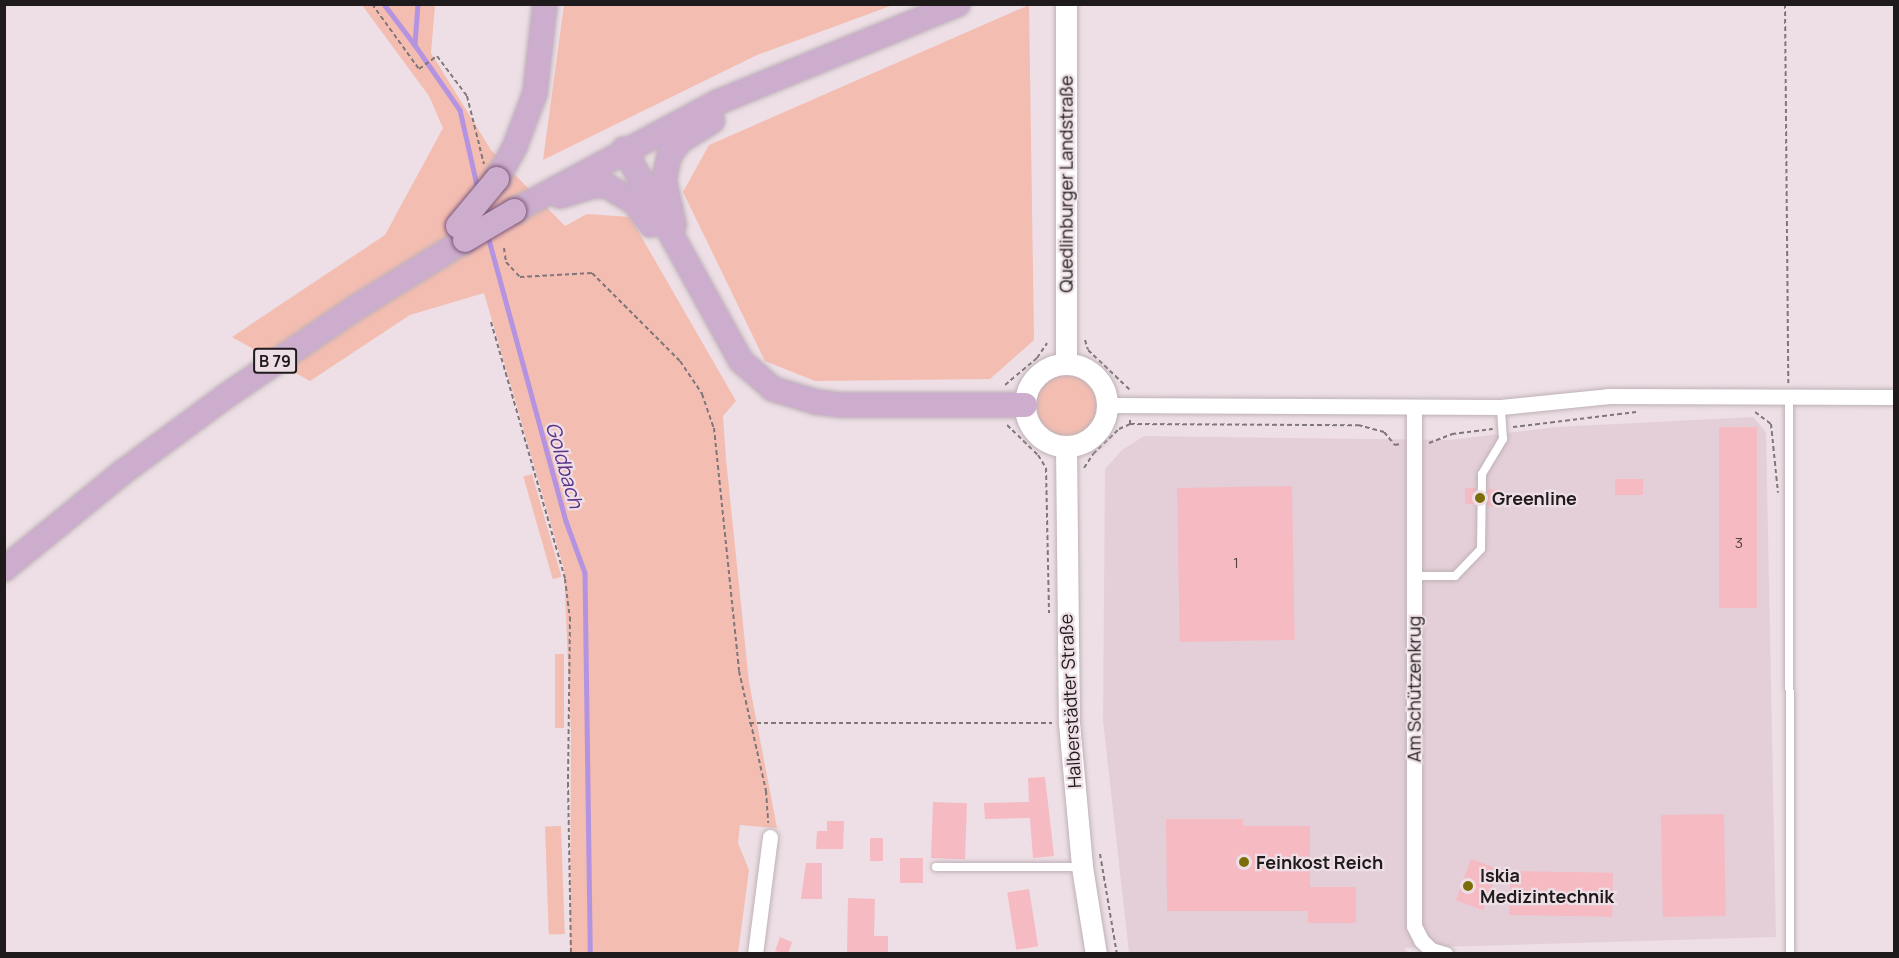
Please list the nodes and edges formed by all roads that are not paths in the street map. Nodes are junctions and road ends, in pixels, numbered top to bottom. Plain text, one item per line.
1 (545, 4) edge
2 (958, 4) edge
3 (1066, 12) edge
4 (718, 102) junction
5 (624, 149) junction
6 (543, 194) junction
7 (462, 233) junction
8 (682, 251) junction
9 (1066, 364) junction
10 (1789, 397) junction
11 (1894, 397) edge
12 (1024, 405) junction
13 (1107, 405) junction
14 (1501, 407) junction
15 (1414, 408) junction
16 (1066, 447) junction
17 (4, 569) edge
18 (1414, 576) junction
19 (770, 837) road end
20 (936, 867) dead end
21 (1082, 867) junction
22 (755, 954) edge
23 (1095, 954) edge
24 (1445, 954) edge
25 (1790, 954) edge

1 - 7 main road, bridge
2 - 4 main road
3 - 9 main road, Quedlinburger Landstraße
4 - 5 main road
4 - 8 main road
5 - 6 main road
5 - 8 main road
6 - 7 main road, bridge
6 - 8 main road
7 - 17 main road, B 79
8 - 12 main road
9 - 12 main road
9 - 13 main road
10 - 11 street
10 - 14 street
10 - 25 lane
12 - 16 main road
13 - 15 street
13 - 16 main road
14 - 15 street
14 - 18 lane
15 - 18 street, Am Schützenkrug
16 - 21 main road, Halberstädter Straße
18 - 24 street, Am Schützenkrug
19 - 22 street
20 - 21 lane
21 - 23 main road, Halberstädter Straße

